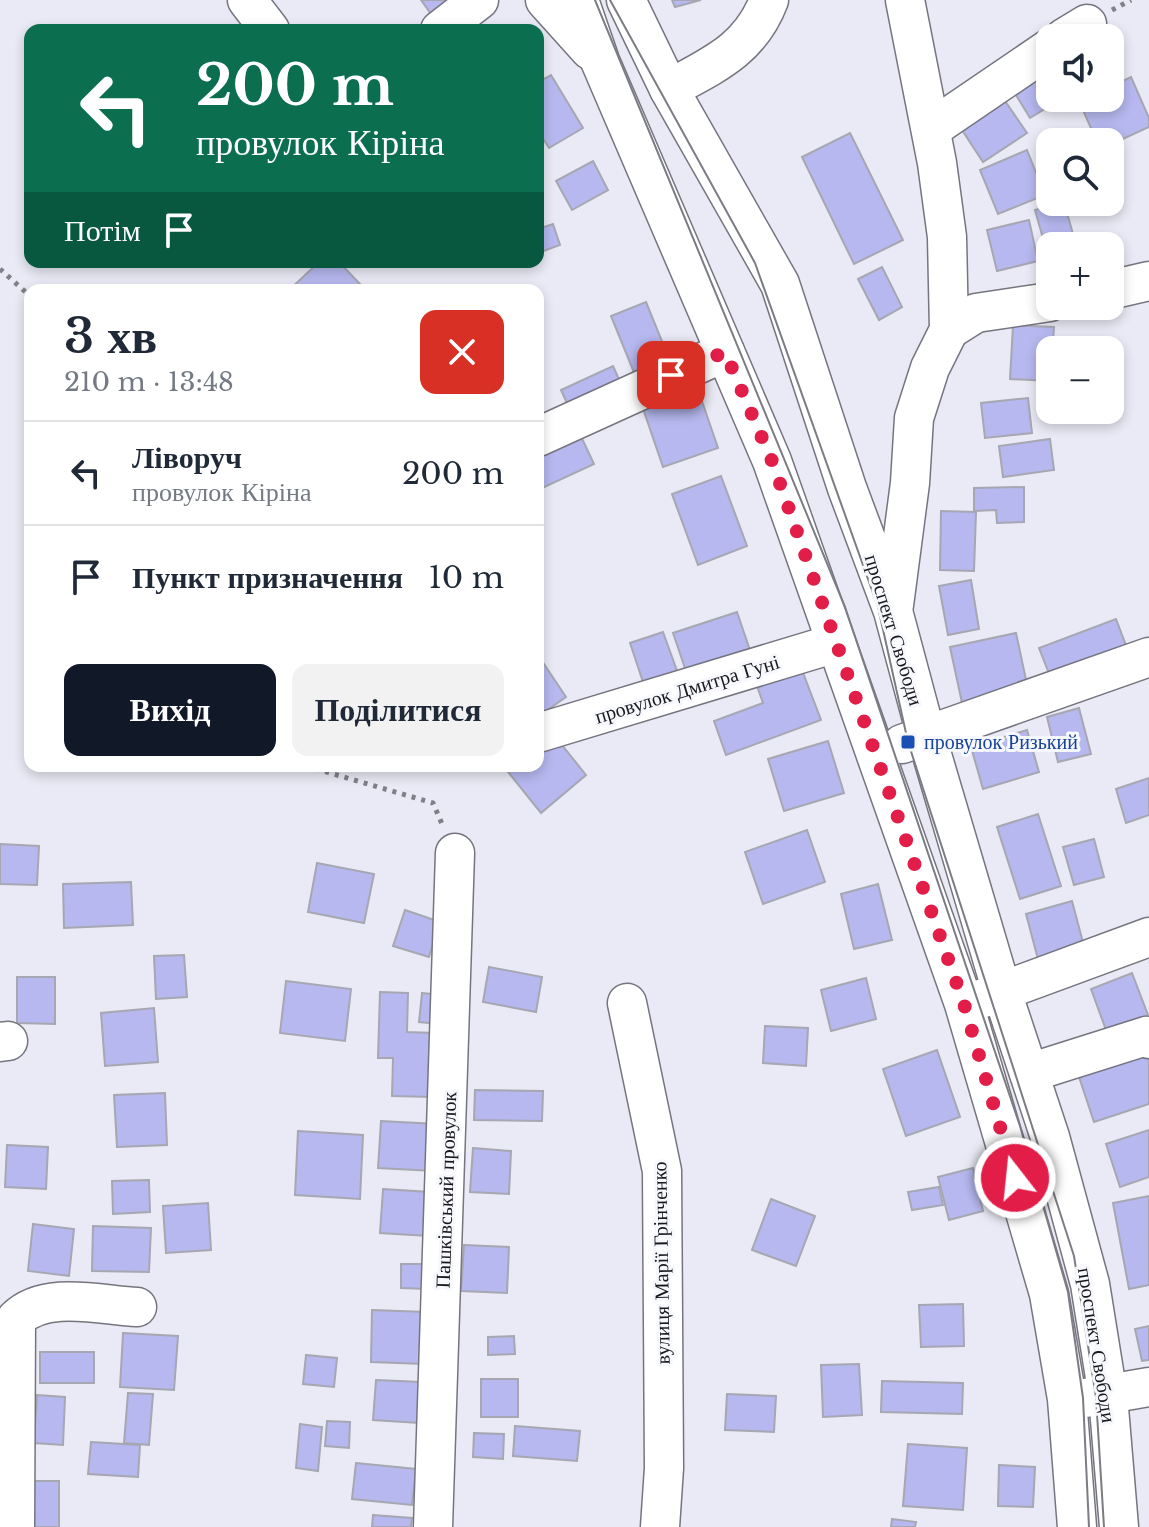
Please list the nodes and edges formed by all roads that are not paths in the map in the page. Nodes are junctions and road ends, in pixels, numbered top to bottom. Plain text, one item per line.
1 (247, 0) edge
2 (479, 0) edge
3 (545, 0) edge
4 (579, 0) edge
5 (626, 0) edge
6 (769, 0) edge
7 (905, 0) edge
8 (265, 24) edge
9 (448, 24) edge
10 (1036, 58) edge
11 (600, 61) junction
12 (669, 89) junction
13 (931, 129) junction
14 (1149, 281) edge
15 (1124, 287) edge
16 (1036, 304) edge
17 (949, 330) junction
18 (725, 352) junction
19 (544, 434) edge
20 (893, 611) junction
21 (836, 643) junction
22 (1149, 657) edge
23 (544, 731) edge
24 (927, 738) junction
25 (872, 745) junction
26 (455, 853) dead end
27 (1149, 937) edge
28 (1002, 992) junction
29 (627, 1003) dead end
30 (964, 1004) junction
31 (1149, 1039) edge
32 (1029, 1073) junction
33 (137, 1307) dead end
34 (1149, 1387) edge
35 (1108, 1396) junction
36 (1067, 1399) junction
37 (15, 1527) edge
38 (433, 1527) edge
39 (660, 1527) edge
40 (1077, 1527) edge
41 (1119, 1527) edge

1 - 8 street
2 - 9 street
3 - 11 street
4 - 11 street, проспект Свободи
5 - 12 street, проспект Свободи
6 - 12 street
7 - 13 street
10 - 13 street
11 - 18 street, проспект Свободи
12 - 20 street, проспект Свободи
13 - 17 street
14 - 15 street
16 - 17 street
17 - 20 street
18 - 19 street
18 - 21 street, проспект Свободи
20 - 24 street, проспект Свободи
21 - 23 street, провулок Дмитра Гуні
21 - 25 street, проспект Свободи
22 - 24 street
24 - 25 street
24 - 28 street, проспект Свободи
25 - 30 street, проспект Свободи
26 - 38 street, Пашківський провулок
27 - 28 street
28 - 30 street
28 - 32 street, проспект Свободи
29 - 39 street, вулиця Марії Грінченко
30 - 36 street, проспект Свободи
31 - 32 street
32 - 35 street, проспект Свободи
33 - 37 street
34 - 35 street
35 - 36 street
35 - 41 street, проспект Свободи
36 - 40 street, проспект Свободи

